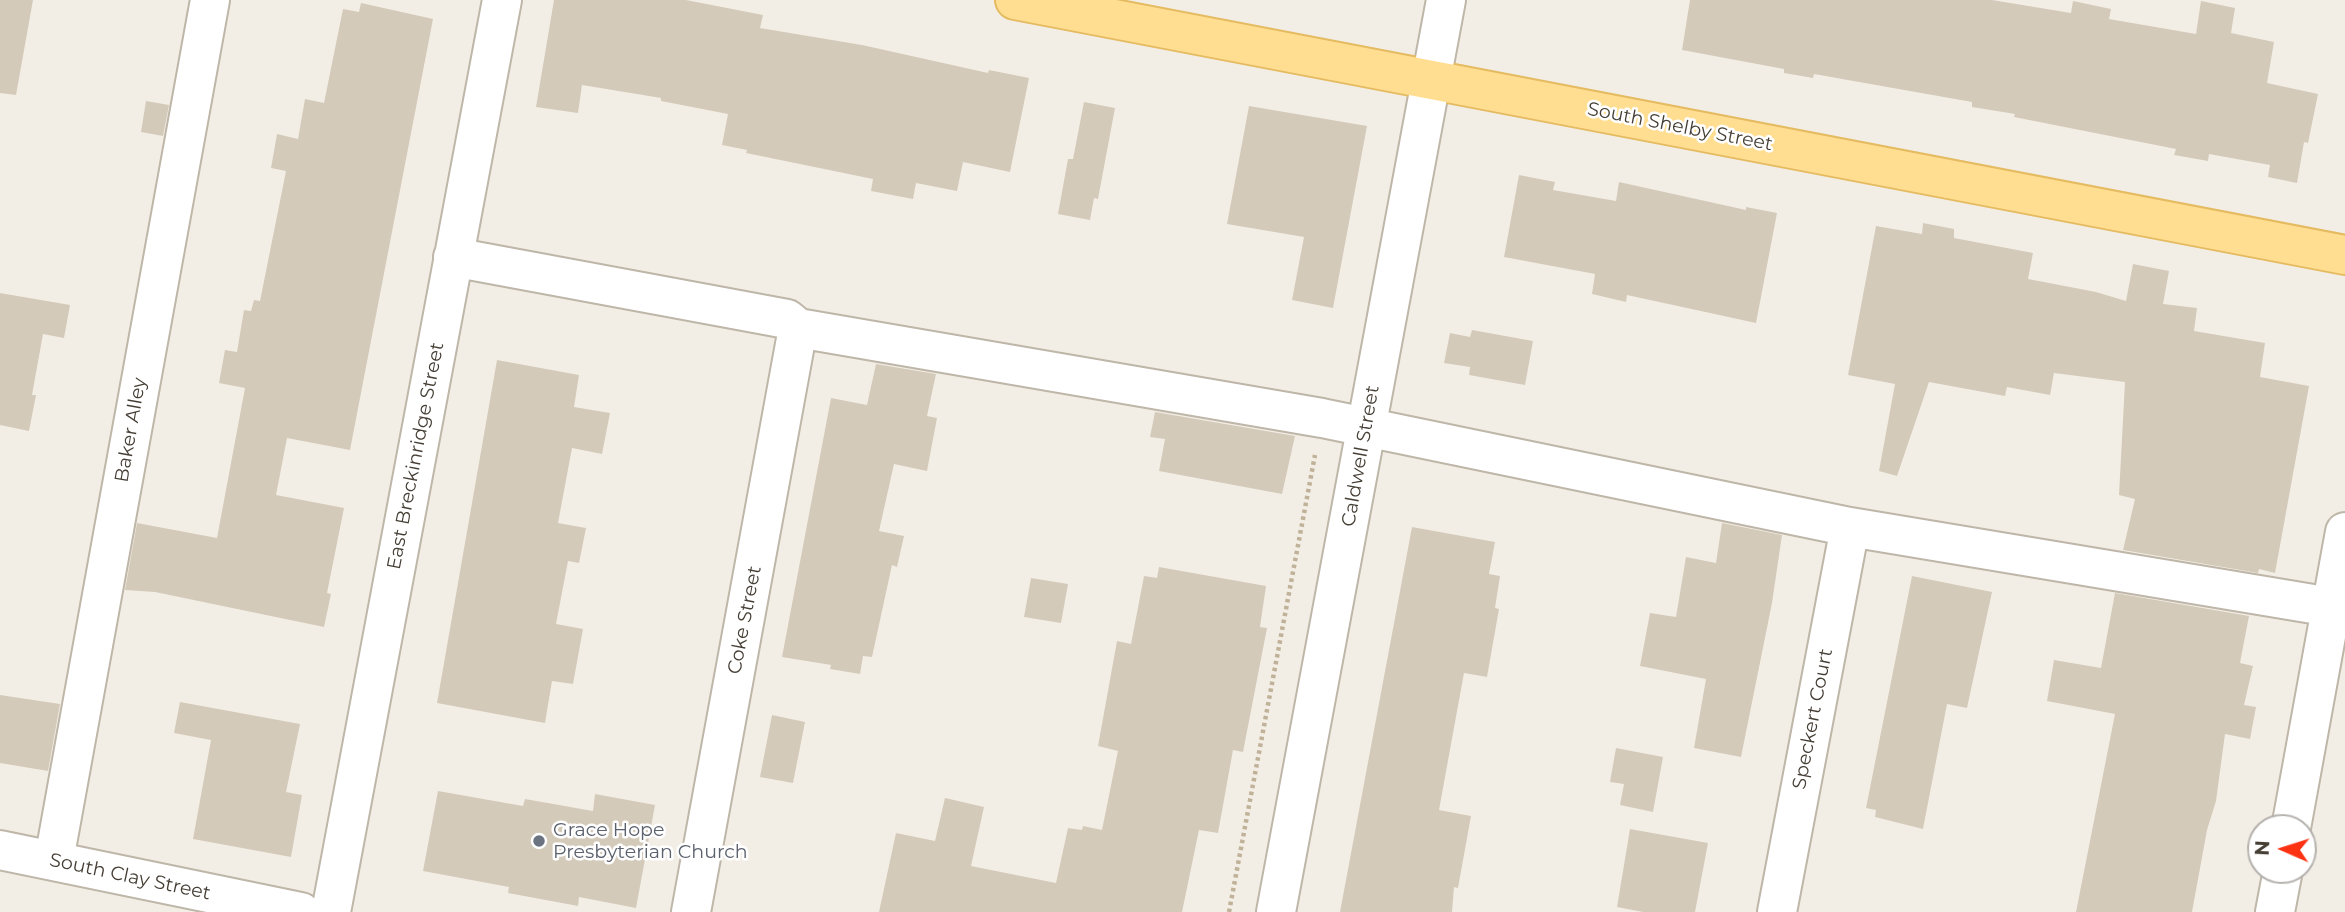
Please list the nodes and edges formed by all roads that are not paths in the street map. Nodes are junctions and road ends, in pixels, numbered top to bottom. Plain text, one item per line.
1 (209, 0) edge
2 (502, 0) edge
3 (1015, 0) edge
4 (1446, 0) edge
5 (1431, 78) junction
6 (2345, 255) edge
7 (453, 257) junction
8 (798, 328) junction
9 (1366, 430) junction
10 (1850, 527) junction
11 (2345, 532) edge
12 (2336, 601) edge
13 (2294, 814) edge
14 (0, 850) edge
15 (54, 860) junction
16 (2280, 884) edge
17 (301, 912) edge
18 (331, 912) edge
19 (691, 912) edge
20 (1276, 912) edge
21 (1777, 912) edge
22 (2275, 912) edge

1 - 15 street, Baker Alley
2 - 7 street, East Breckinridge Street
3 - 5 main road, South Shelby Street
4 - 5 street, Caldwell Street
5 - 6 main road, South Shelby Street
5 - 9 street, Caldwell Street
7 - 8 street
7 - 18 street, East Breckinridge Street
8 - 9 street
8 - 19 street, Coke Street
9 - 10 street
9 - 20 street, Caldwell Street
10 - 12 street
10 - 21 street, Speckert Court
11 - 12 street
12 - 13 street
14 - 15 street, South Clay Street
15 - 17 street, South Clay Street
16 - 22 street

